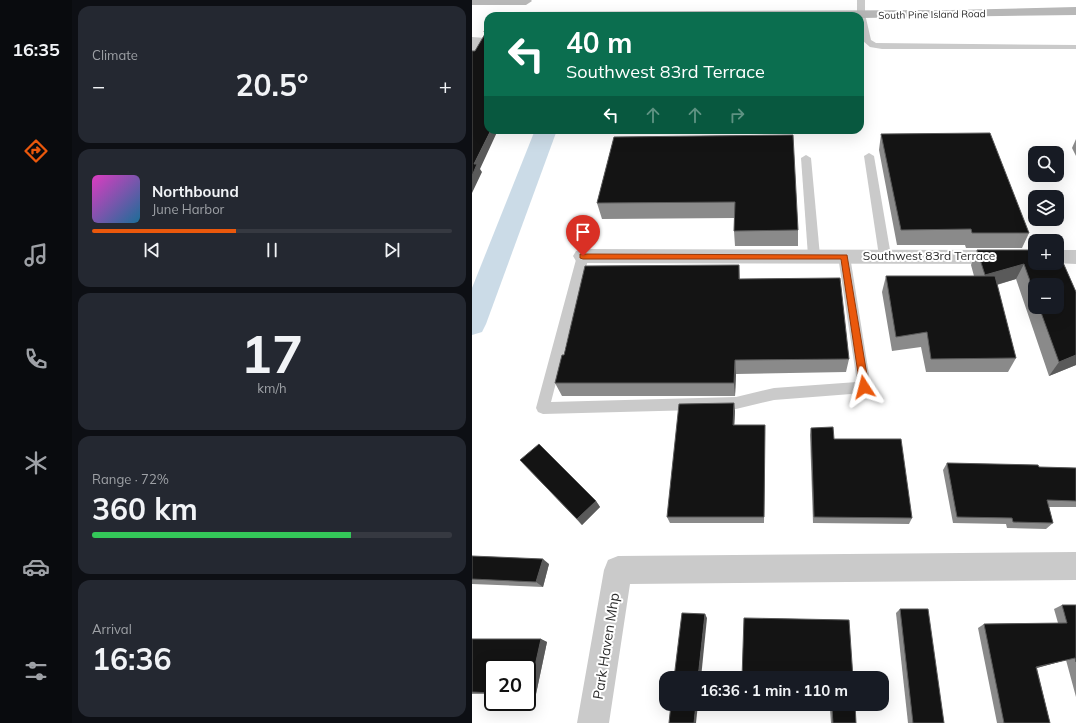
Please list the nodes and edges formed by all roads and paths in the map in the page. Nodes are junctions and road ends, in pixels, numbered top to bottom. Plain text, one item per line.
1 (861, 0) edge
2 (535, 1) dead end
3 (472, 2) edge
4 (1076, 11) edge
5 (861, 12) edge
6 (864, 14) edge
7 (864, 28) edge
8 (472, 41) edge
9 (1076, 47) edge
10 (472, 55) edge
11 (869, 156) dead end
12 (806, 158) dead end
13 (583, 256) joint
14 (814, 256) junction
15 (844, 256) junction
16 (885, 256) junction
17 (1028, 256) edge
18 (1076, 566) edge
19 (594, 723) edge

1 - 5 lane
2 - 3 main road
4 - 6 main road, South Pine Island Road
7 - 9 lane
8 - 10 street
11 - 16 lane
12 - 14 lane
13 - 14 street, Southwest 83rd Terrace
13 - 15 lane
14 - 15 street, Southwest 83rd Terrace
15 - 16 street, Southwest 83rd Terrace
16 - 17 street, Southwest 83rd Terrace
18 - 19 street, Park Haven Mhp

